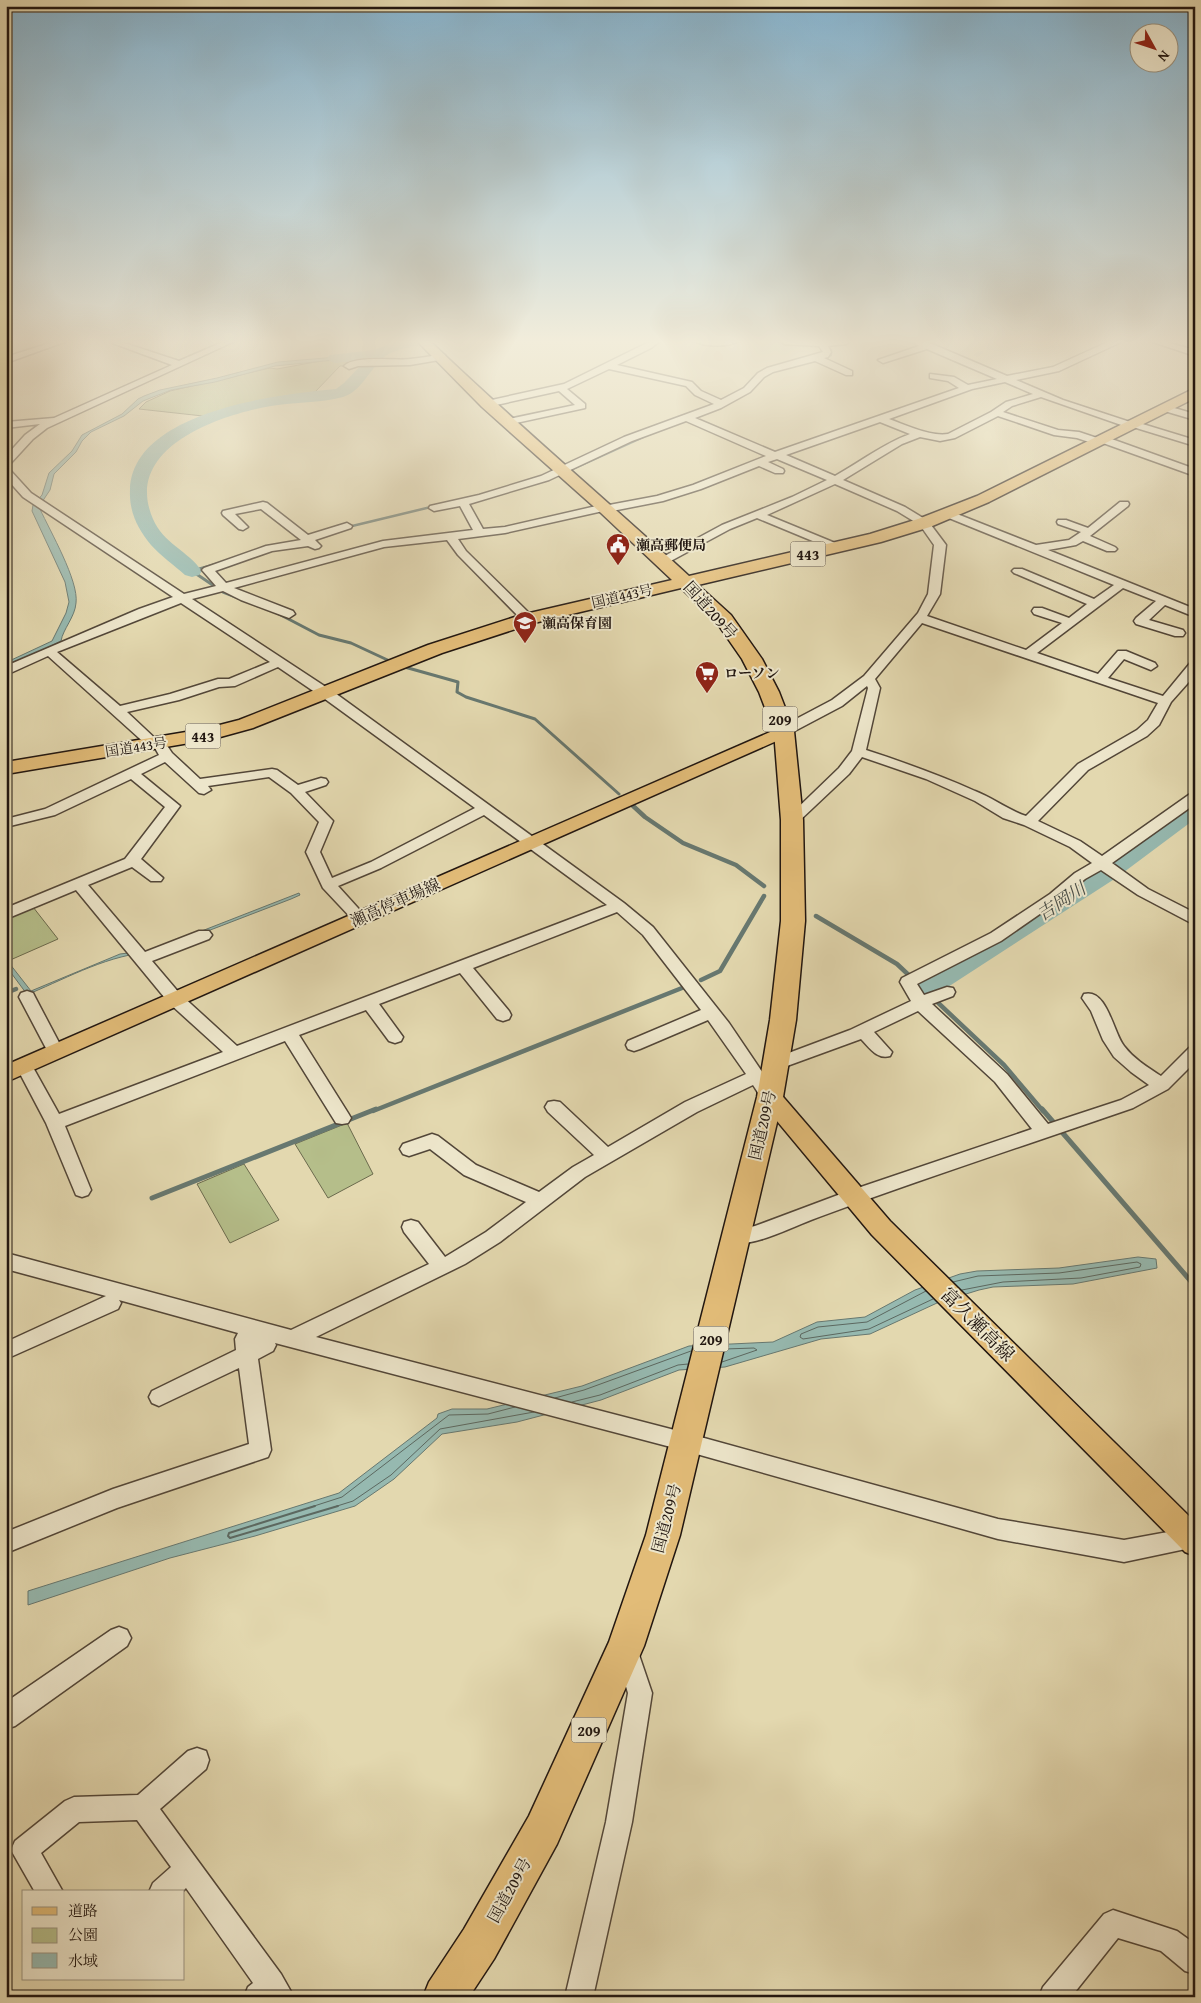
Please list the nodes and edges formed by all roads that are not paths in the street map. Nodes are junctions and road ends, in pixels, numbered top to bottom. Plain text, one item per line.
1 (33, 434) edge
2 (522, 434) edge
3 (641, 434) edge
4 (726, 434) edge
5 (834, 434) edge
6 (918, 434) edge
7 (929, 434) edge
8 (954, 434) edge
9 (1068, 434) edge
10 (1111, 434) edge
11 (1167, 434) edge
12 (1100, 440) junction
13 (1195, 442) edge
14 (776, 456) junction
15 (7, 459) edge
16 (759, 462) junction
17 (563, 470) junction
18 (779, 471) dead end
19 (6, 472) edge
20 (1195, 473) edge
21 (836, 480) junction
22 (463, 502) junction
23 (1124, 504) dead end
24 (434, 508) dead end
25 (606, 508) junction
26 (756, 514) junction
27 (948, 514) junction
28 (1062, 522) dead end
29 (924, 523) junction
30 (347, 526) dead end
31 (243, 528) dead end
32 (480, 533) junction
33 (1086, 534) junction
34 (450, 536) junction
35 (308, 541) junction
36 (836, 547) junction
37 (1034, 549) junction
38 (1111, 550) dead end
39 (330, 558) junction
40 (663, 561) junction
41 (1018, 571) dead end
42 (687, 582) junction
43 (1122, 584) junction
44 (223, 587) junction
45 (183, 598) junction
46 (1163, 600) junction
47 (1096, 604) junction
48 (1038, 611) dead end
49 (1195, 613) edge
50 (289, 614) dead end
51 (920, 618) junction
52 (528, 619) junction
53 (1071, 622) junction
54 (1179, 633) dead end
55 (49, 651) junction
56 (1027, 655) junction
57 (36, 657) junction
58 (6, 659) edge
59 (280, 662) junction
60 (1195, 665) edge
61 (1151, 666) dead end
62 (6, 671) edge
63 (868, 679) junction
64 (1100, 679) junction
65 (325, 693) junction
66 (1165, 700) junction
67 (118, 710) junction
68 (784, 731) junction
69 (160, 748) junction
70 (859, 752) junction
71 (6, 768) edge
72 (132, 773) junction
73 (321, 782) dead end
74 (296, 790) junction
75 (1195, 797) edge
76 (486, 808) junction
77 (792, 820) junction
78 (1030, 822) junction
79 (6, 823) edge
80 (532, 842) junction
81 (132, 860) junction
82 (1102, 863) junction
83 (156, 878) dead end
84 (80, 885) junction
85 (328, 885) junction
86 (619, 906) junction
87 (6, 914) edge
88 (359, 918) junction
89 (1195, 920) edge
90 (204, 935) dead end
91 (142, 959) junction
92 (463, 966) junction
93 (947, 992) dead end
94 (27, 997) dead end
95 (1090, 998) dead end
96 (176, 999) junction
97 (369, 1002) junction
98 (920, 1002) junction
99 (712, 1012) junction
100 (503, 1016) dead end
101 (863, 1031) junction
102 (289, 1033) junction
103 (395, 1038) dead end
104 (634, 1045) dead end
105 (56, 1052) junction
106 (884, 1052) dead end
107 (1195, 1052) edge
108 (235, 1054) junction
109 (776, 1064) junction
110 (24, 1066) junction
111 (6, 1074) edge
112 (1162, 1085) junction
113 (762, 1087) junction
114 (554, 1107) dead end
115 (342, 1118) dead end
116 (55, 1124) junction
117 (1045, 1133) junction
118 (409, 1149) dead end
119 (607, 1156) junction
120 (82, 1190) dead end
121 (853, 1197) junction
122 (541, 1201) junction
123 (411, 1227) dead end
124 (735, 1236) junction
125 (6, 1262) edge
126 (442, 1267) junction
127 (111, 1303) dead end
128 (292, 1338) junction
129 (253, 1346) joint
130 (6, 1351) edge
131 (159, 1397) dead end
132 (686, 1442) junction
133 (1193, 1539) edge
134 (6, 1543) edge
135 (119, 1638) dead end
136 (626, 1646) junction
137 (6, 1717) edge
138 (197, 1760) dead end
139 (143, 1807) junction
140 (188, 1869) junction
141 (49, 1890) edge
142 (164, 1890) edge
143 (1195, 1961) edge
144 (270, 1993) edge
145 (444, 1997) edge
146 (580, 1997) edge
147 (1053, 1997) edge

1 - 15 street
2 - 17 highway, 国道209号 / 209
3 - 17 street
4 - 14 street
5 - 14 street
6 - 21 street
7 - 8 street
9 - 12 street
10 - 12 highway, 国道443号 / 443
11 - 13 street
12 - 20 street
12 - 27 highway, 国道443号 / 443
14 - 16 street
14 - 21 street
16 - 18 street
16 - 25 street
17 - 22 street
17 - 25 highway, 国道209号 / 209
19 - 45 street
21 - 26 street
21 - 29 street
22 - 24 street
22 - 32 street
23 - 33 street
25 - 32 street
25 - 40 highway, 国道209号 / 209
26 - 36 street
26 - 40 street
27 - 29 highway, 国道443号 / 443
27 - 37 street
28 - 33 street
29 - 36 highway, 国道443号 / 443
29 - 51 street
30 - 35 street
31 - 35 street
32 - 34 street
33 - 37 street
33 - 38 street
34 - 39 street
34 - 52 street
35 - 39 street
35 - 44 street
36 - 42 highway, 国道443号 / 443
37 - 43 street
39 - 44 street
40 - 42 highway, 国道209号 / 209
41 - 47 street
42 - 52 highway, 国道443号 / 443
42 - 68 highway, 国道209号 / 209
43 - 46 street
43 - 47 street
44 - 45 street
44 - 50 street
45 - 55 street
45 - 59 street
46 - 49 street
46 - 54 street
47 - 53 street
48 - 53 street
51 - 56 street
51 - 63 street
52 - 65 highway, 国道443号 / 443
53 - 56 street
55 - 57 street
55 - 67 street
56 - 64 street
57 - 58 street
57 - 62 street
59 - 65 street
59 - 67 street
60 - 66 street
61 - 64 street
63 - 68 street
63 - 70 street
64 - 66 street
65 - 69 highway, 国道443号 / 443
65 - 76 street
66 - 78 street
67 - 69 street
68 - 77 highway, 国道209号 / 209
68 - 80 main road, 瀬高停車場線
69 - 71 highway, 国道443号 / 443
69 - 72 street
69 - 74 street
70 - 77 street
70 - 78 street
72 - 79 street
72 - 81 street
73 - 74 street
74 - 85 street
75 - 82 street
76 - 80 street
76 - 85 street
77 - 109 highway, 国道209号 / 209
78 - 82 street
80 - 86 street
80 - 88 main road, 瀬高停車場線
81 - 83 street
81 - 84 street
82 - 89 street
82 - 98 street
84 - 87 street
84 - 91 street
85 - 88 street
86 - 92 street
86 - 99 street
88 - 96 main road, 瀬高停車場線
90 - 91 street
91 - 96 street
92 - 97 street
92 - 100 street
93 - 98 street
94 - 105 street
95 - 112 street
96 - 105 main road, 瀬高停車場線
96 - 108 street
97 - 102 street
97 - 103 street
98 - 101 street
98 - 117 street
99 - 104 street
99 - 113 street
101 - 106 street
101 - 109 street
102 - 108 street
102 - 115 street
105 - 110 main road, 瀬高停車場線
107 - 112 street
108 - 116 street
109 - 113 highway, 国道209号 / 209
110 - 111 main road, 瀬高停車場線
110 - 116 street
112 - 117 street
113 - 119 street
113 - 121 main road, 富久瀬高線
113 - 124 highway, 国道209号 / 209
114 - 119 street
116 - 120 street
117 - 121 street
118 - 122 street
119 - 122 street
121 - 124 street
121 - 133 main road, 富久瀬高線
122 - 126 street
123 - 126 street
124 - 132 highway, 国道209号 / 209
125 - 128 street
126 - 128 street
127 - 130 street
128 - 132 street
129 - 131 street
129 - 134 street
132 - 133 street
132 - 136 highway, 国道209号 / 209
135 - 137 street
136 - 145 highway, 国道209号 / 209
136 - 146 street
138 - 139 street
139 - 140 street
139 - 141 street
140 - 142 street
140 - 144 street
143 - 147 street

